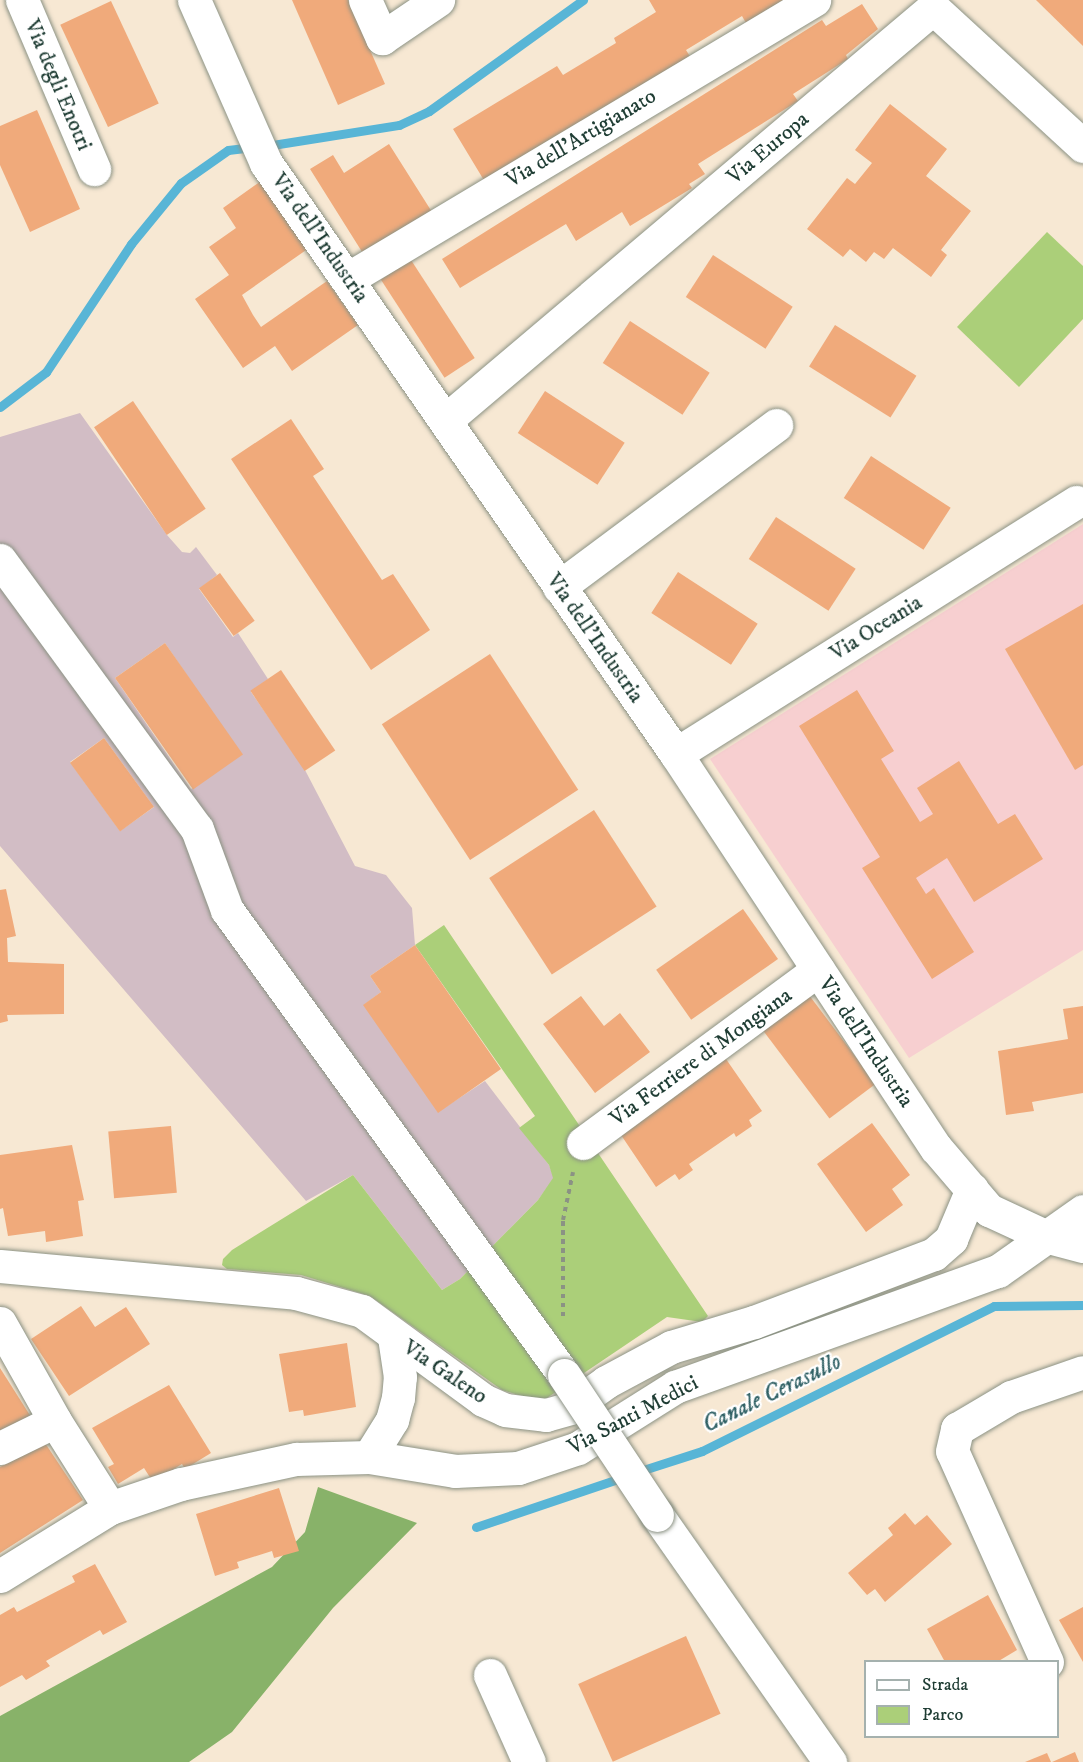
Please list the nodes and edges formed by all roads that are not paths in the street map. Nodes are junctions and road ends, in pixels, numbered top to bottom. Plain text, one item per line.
1 (21, 0) edge
2 (194, 0) edge
3 (365, 0) edge
4 (438, 0) edge
5 (814, 0) edge
6 (930, 4) edge
7 (1083, 146) edge
8 (94, 169) dead end
9 (349, 278) junction
10 (447, 419) junction
11 (776, 425) dead end
12 (1076, 502) dead end
13 (0, 560) edge
14 (559, 587) junction
15 (676, 754) junction
16 (819, 970) junction
17 (584, 1143) road end
18 (972, 1189) junction
19 (1083, 1211) edge
20 (1045, 1236) junction
21 (1083, 1246) edge
22 (0, 1266) edge
23 (0, 1323) edge
24 (394, 1337) junction
25 (1083, 1372) edge
26 (55, 1421) junction
27 (0, 1448) edge
28 (369, 1457) junction
29 (110, 1508) junction
30 (0, 1576) edge
31 (1046, 1660) edge
32 (490, 1675) dead end
33 (529, 1762) edge
34 (830, 1762) edge

1 - 8 street, Via degli Enotri
2 - 9 street, Via dell'Industria
3 - 4 street
5 - 9 street, Via dell'Artigianato
6 - 7 street, Via Europa
6 - 10 street, Via Europa
9 - 10 street, Via dell'Industria
10 - 14 street, Via dell'Industria
11 - 14 street
12 - 15 street, Via Oceania
13 - 34 street, bridge
14 - 15 street, Via dell'Industria
15 - 16 street, Via dell'Industria
16 - 17 street, Via Ferriere di Mongiana
16 - 18 street, Via dell'Industria
18 - 20 street, Via dell'Industria
18 - 24 street, Via Galeno
19 - 20 street, Via Santi Medici
20 - 21 street
20 - 28 street, Via Santi Medici
22 - 24 street, Via Galeno
23 - 26 street
24 - 28 street
25 - 31 street
26 - 27 street
26 - 29 street
28 - 29 street, Via Santi Medici
29 - 30 street, Via Santi Medici
32 - 33 street

